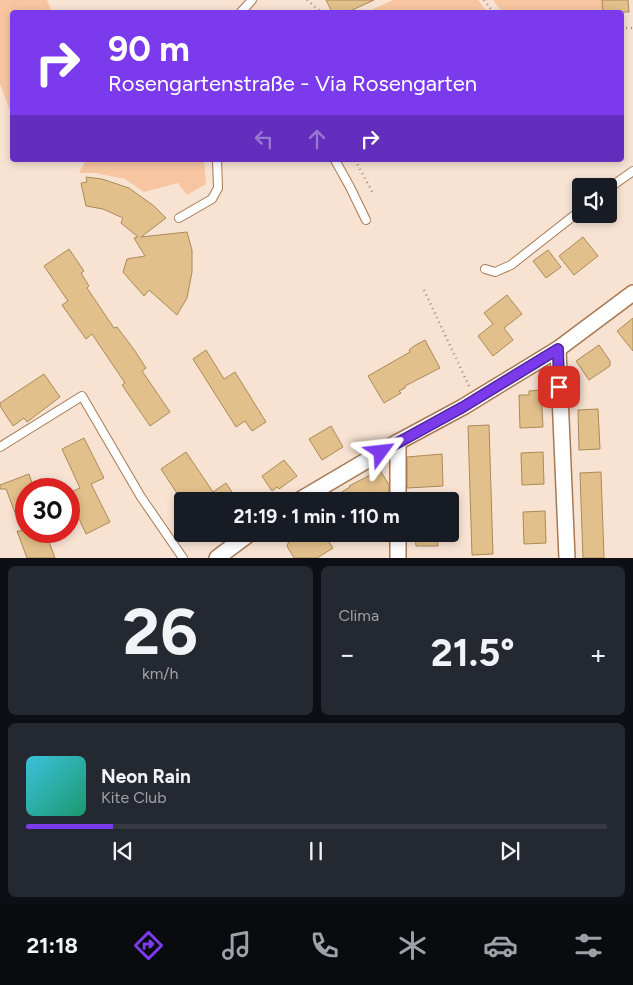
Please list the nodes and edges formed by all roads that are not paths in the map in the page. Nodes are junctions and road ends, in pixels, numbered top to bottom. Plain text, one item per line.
1 (252, 0) edge
2 (243, 10) edge
3 (217, 162) edge
4 (336, 162) edge
5 (633, 164) edge
6 (633, 171) edge
7 (625, 175) junction
8 (617, 182) edge
9 (572, 217) edge
10 (179, 218) dead end
11 (366, 220) dead end
12 (485, 269) dead end
13 (633, 292) edge
14 (558, 349) junction
15 (398, 442) junction
16 (0, 447) edge
17 (313, 492) edge
18 (398, 492) edge
19 (239, 542) edge
20 (398, 542) edge
21 (219, 557) edge
22 (182, 558) edge
23 (398, 558) edge
24 (567, 558) edge

1 - 2 lane
3 - 10 lane
4 - 11 lane
5 - 7 lane
6 - 7 lane
7 - 8 lane
9 - 12 lane
13 - 14 street
14 - 15 street
14 - 24 street
15 - 17 street
15 - 18 street
16 - 22 lane
19 - 21 street
20 - 23 street

